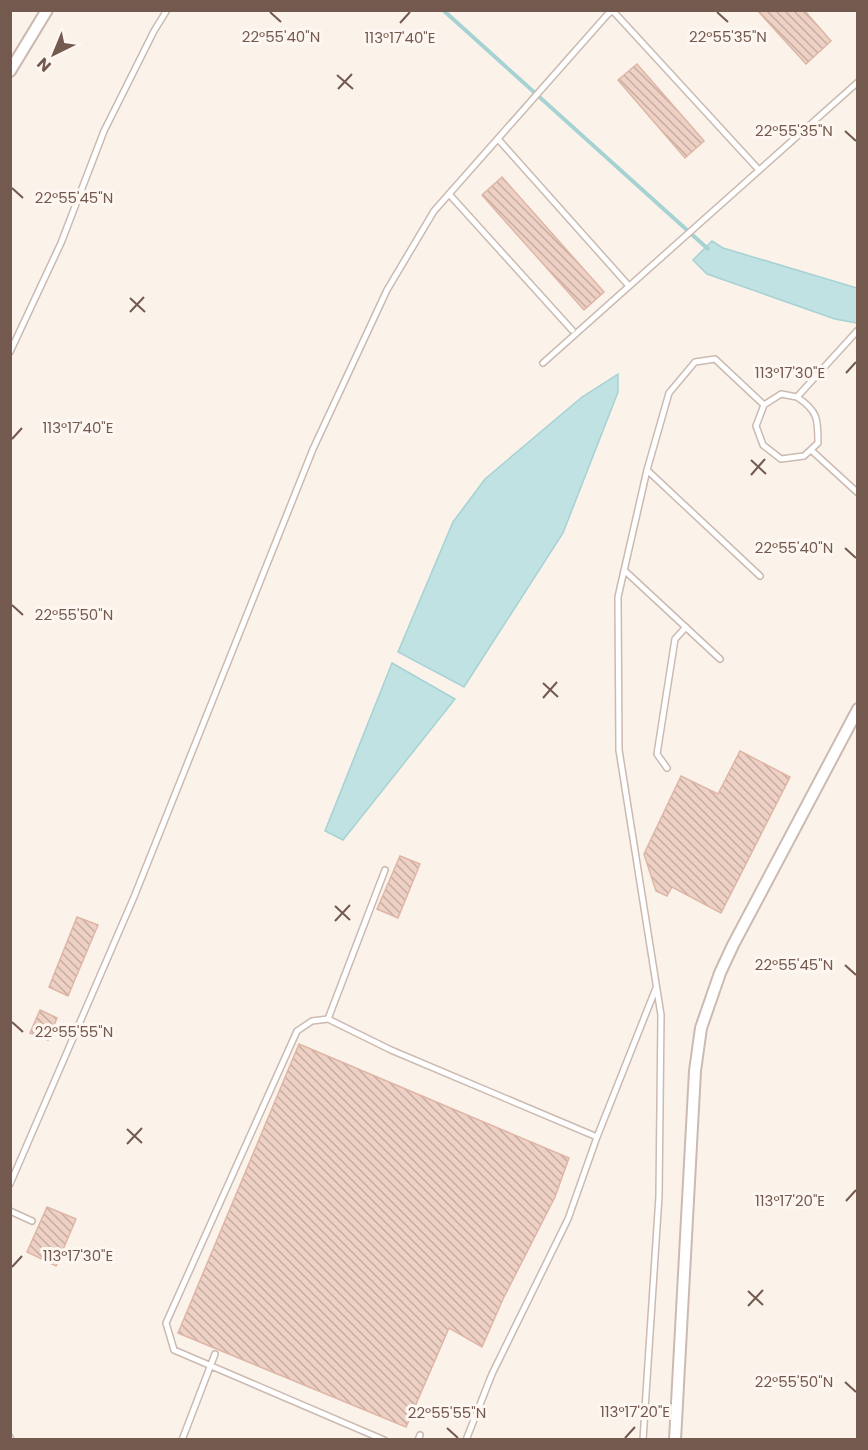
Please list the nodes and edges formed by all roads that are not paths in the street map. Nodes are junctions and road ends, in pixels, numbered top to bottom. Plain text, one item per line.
1 (47, 10) edge
2 (167, 10) edge
3 (613, 11) edge
4 (10, 71) edge
5 (858, 82) edge
6 (498, 139) junction
7 (759, 170) junction
8 (449, 194) junction
9 (629, 286) junction
10 (572, 330) dead end
11 (857, 331) edge
12 (10, 352) edge
13 (543, 363) dead end
14 (797, 397) junction
15 (764, 405) junction
16 (811, 450) junction
17 (647, 470) junction
18 (858, 493) edge
19 (624, 570) junction
20 (760, 576) dead end
21 (686, 627) junction
22 (720, 659) dead end
23 (858, 709) edge
24 (667, 768) dead end
25 (385, 870) dead end
26 (657, 987) junction
27 (328, 1019) junction
28 (597, 1137) junction
29 (10, 1184) edge
30 (10, 1211) edge
31 (32, 1221) dead end
32 (214, 1354) dead end
33 (209, 1366) junction
34 (182, 1440) edge
35 (384, 1440) edge
36 (466, 1440) edge
37 (644, 1440) edge
38 (675, 1440) edge

1 - 4 street
2 - 12 lane
3 - 6 lane
3 - 7 lane
5 - 7 lane
6 - 8 lane
6 - 9 lane
7 - 9 lane
8 - 10 lane
8 - 29 lane
9 - 13 lane
11 - 14 lane
14 - 15 lane
14 - 16 lane
15 - 16 lane
15 - 17 lane
16 - 18 lane
17 - 19 lane
17 - 20 lane
19 - 21 lane
19 - 26 lane
21 - 22 lane
21 - 24 lane
23 - 38 street
25 - 27 lane
26 - 28 lane
26 - 37 lane
27 - 28 lane
27 - 33 lane
28 - 36 lane
30 - 31 lane
32 - 33 lane
33 - 34 lane
33 - 35 lane

